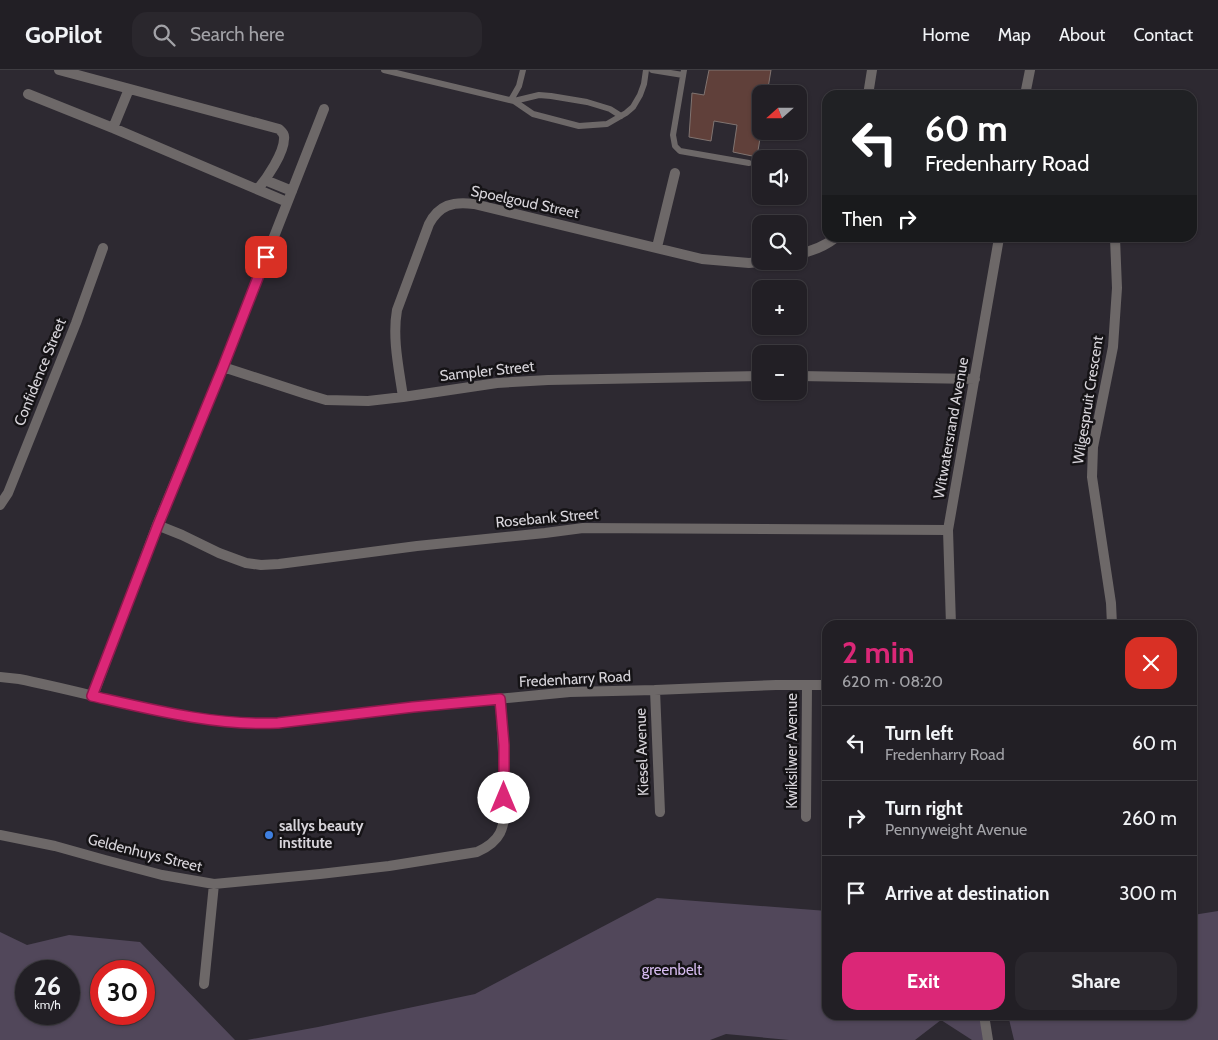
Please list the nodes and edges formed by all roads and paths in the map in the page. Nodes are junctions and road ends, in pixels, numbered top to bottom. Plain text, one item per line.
1 (59, 70) edge
2 (384, 70) edge
3 (523, 70) edge
4 (646, 70) edge
5 (652, 70) edge
6 (872, 70) edge
7 (1030, 70) edge
8 (684, 72) edge
9 (129, 89) junction
10 (869, 90) edge
11 (1026, 90) edge
12 (28, 94) dead end
13 (512, 100) junction
14 (324, 109) dead end
15 (620, 116) junction
16 (113, 128) junction
17 (749, 163) dead end
18 (675, 173) dead end
19 (265, 180) junction
20 (258, 189) junction
21 (292, 191) junction
22 (287, 202) junction
23 (830, 242) edge
24 (998, 242) edge
25 (1115, 242) edge
26 (657, 247) junction
27 (104, 248) dead end
28 (807, 252) edge
29 (752, 263) edge
30 (223, 367) junction
31 (752, 376) edge
32 (807, 376) edge
33 (975, 379) junction
34 (403, 397) junction
35 (0, 505) edge
36 (158, 525) junction
37 (948, 530) junction
38 (951, 620) edge
39 (1112, 620) edge
40 (0, 677) edge
41 (807, 685) junction
42 (822, 685) edge
43 (655, 690) junction
44 (92, 696) junction
45 (500, 699) junction
46 (660, 812) dead end
47 (806, 817) dead end
48 (0, 834) edge
49 (214, 884) junction
50 (204, 984) dead end
51 (985, 1020) edge
52 (988, 1040) edge

1 - 9 street
2 - 13 lane
3 - 13 lane
4 - 15 lane
5 - 8 lane
6 - 10 street
7 - 11 street
8 - 17 lane
9 - 16 street
9 - 19 street
12 - 16 street
13 - 15 lane
13 - 15 lane
14 - 21 street
16 - 20 street
18 - 26 street
19 - 20 street
19 - 21 street
20 - 22 street
21 - 22 street
22 - 30 street
23 - 28 street
24 - 33 street, Witwatersrand Avenue
25 - 39 street, Wilgespruit Crescent
26 - 29 street, Spoelgoud Street
26 - 34 street, Spoelgoud Street
27 - 35 street, Confidence Street
30 - 34 street, Sampler Street
30 - 36 street
31 - 34 street, Sampler Street
32 - 33 street
33 - 37 street, Witwatersrand Avenue
36 - 37 street, Rosebank Street
36 - 44 street
37 - 38 street, Witwatersrand Avenue
40 - 44 street, Fredenharry Road
41 - 42 street, Fredenharry Road
41 - 43 street, Fredenharry Road
41 - 47 street, Kwiksilwer Avenue
43 - 45 street, Fredenharry Road
43 - 46 street, Kiesel Avenue
44 - 45 street, Fredenharry Road
45 - 49 street, Geldenhuys Street
48 - 49 street, Geldenhuys Street
49 - 50 street
51 - 52 street

